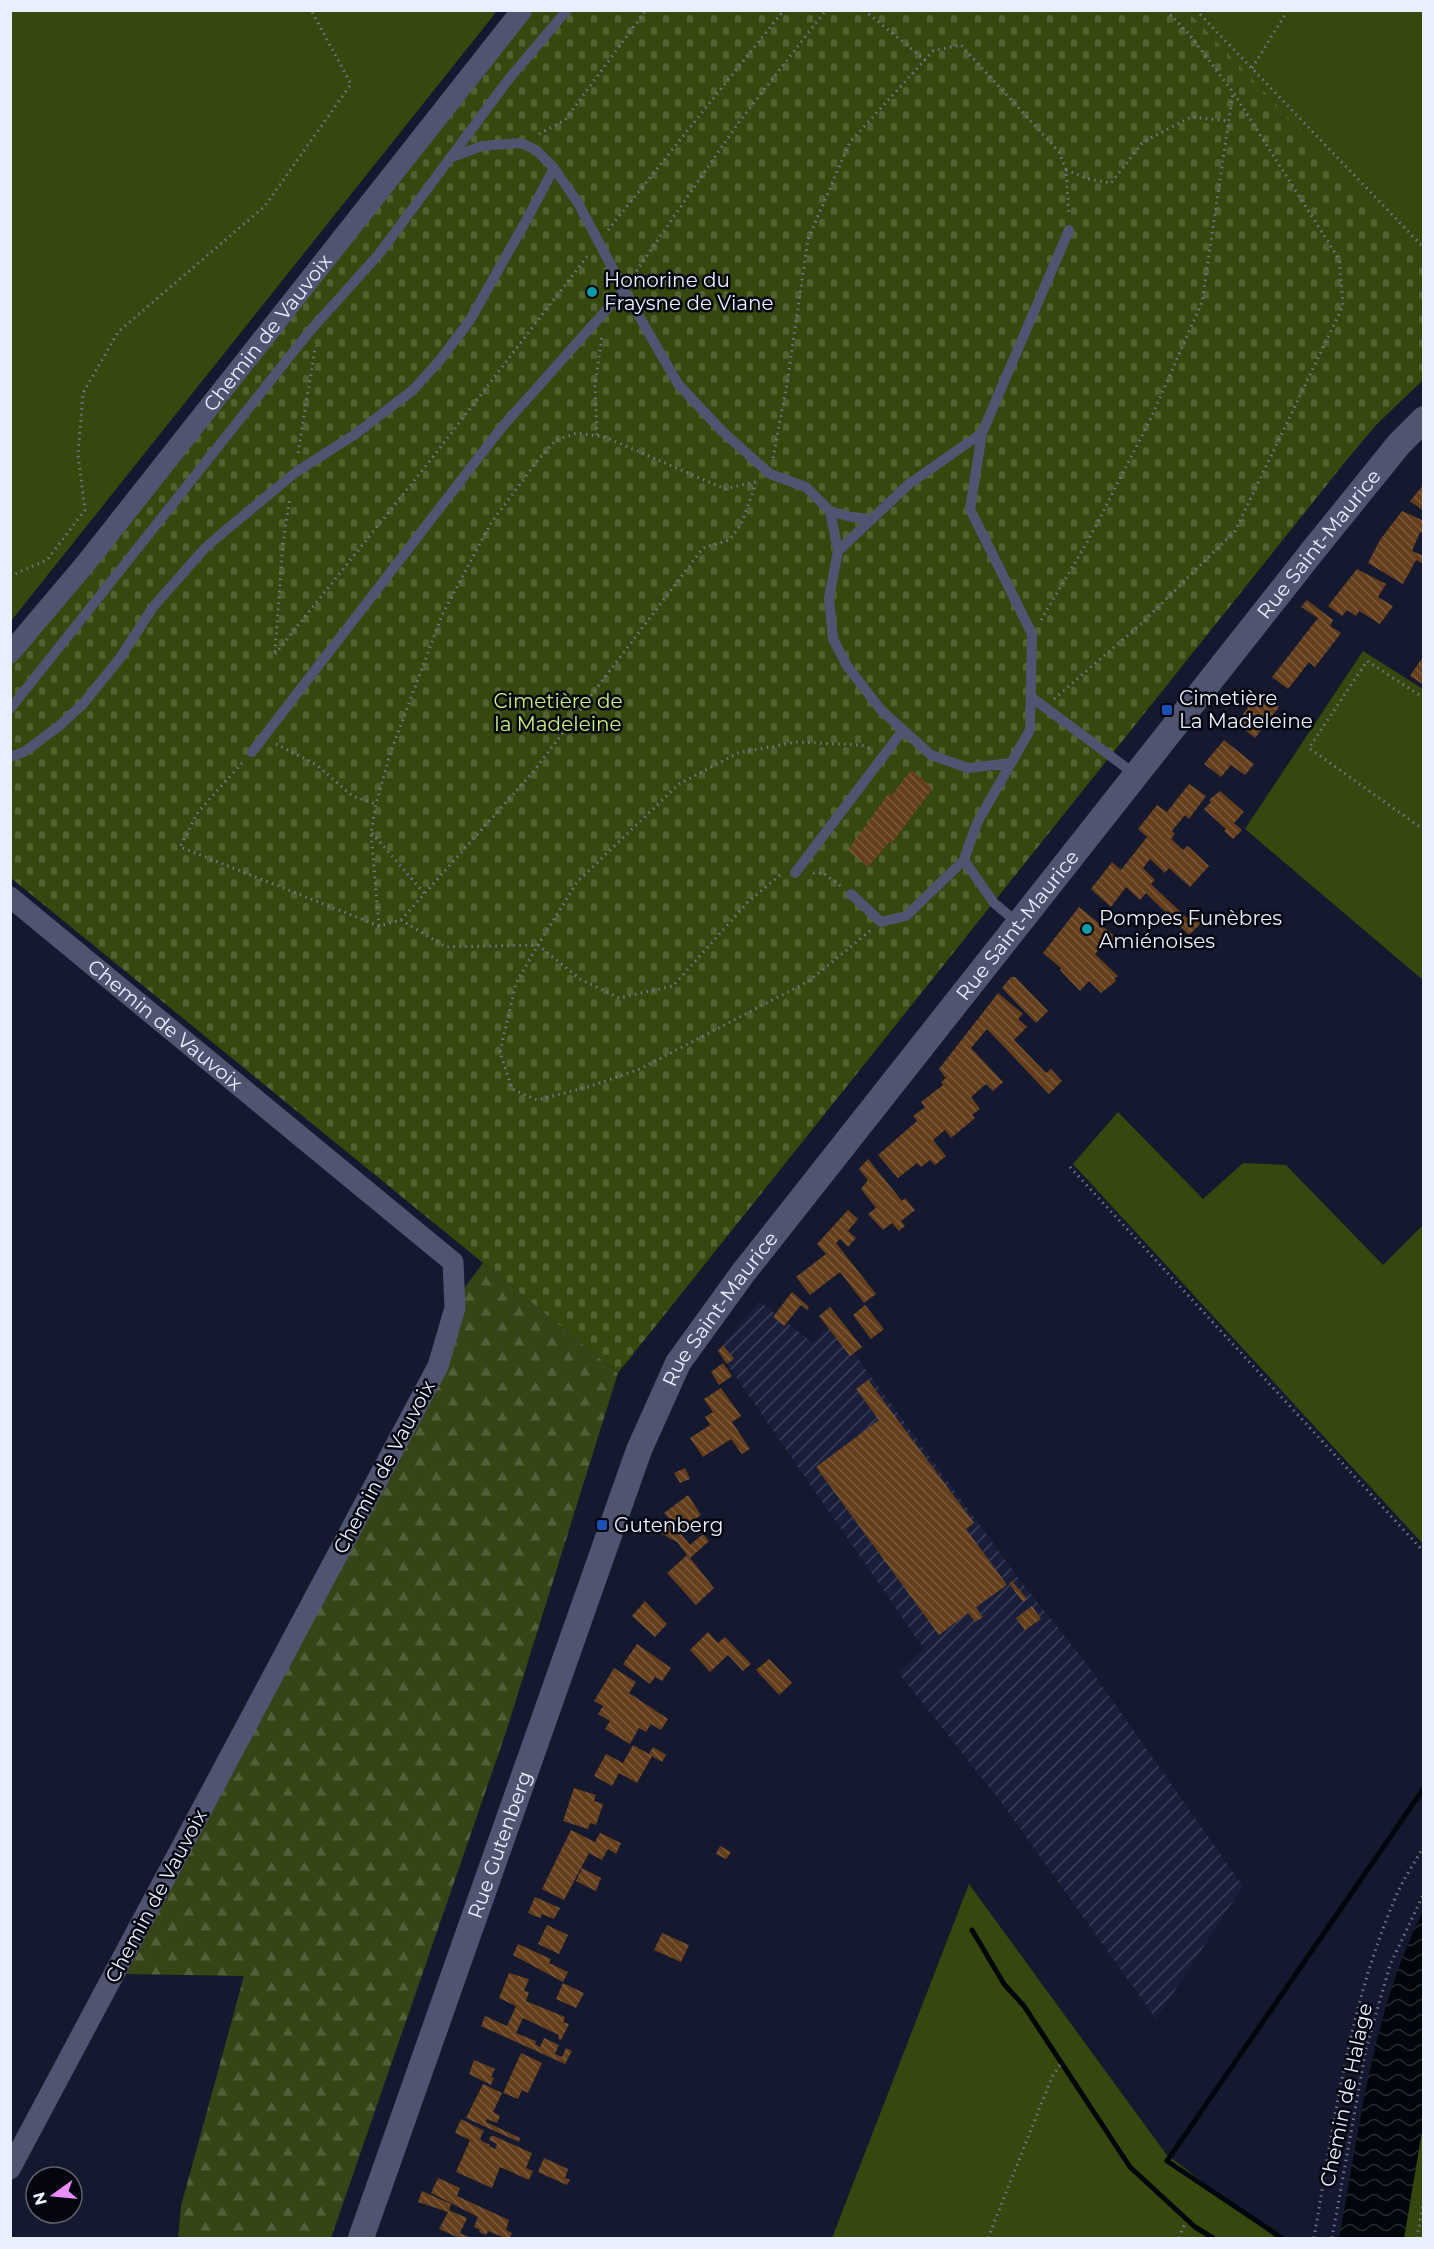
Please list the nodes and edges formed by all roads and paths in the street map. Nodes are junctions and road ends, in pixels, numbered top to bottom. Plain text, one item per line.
1 (311, 10) edge
2 (522, 10) edge
3 (567, 10) edge
4 (646, 10) edge
5 (783, 10) edge
6 (826, 10) edge
7 (864, 10) edge
8 (1166, 10) edge
9 (1196, 10) edge
10 (1288, 10) edge
11 (925, 60) dead end
12 (1252, 68) junction
13 (1233, 92) junction
14 (1229, 122) junction
15 (521, 143) junction
16 (452, 157) junction
17 (554, 168) junction
18 (1066, 170) dead end
19 (1069, 231) dead end
20 (599, 241) junction
21 (1424, 248) edge
22 (624, 290) junction
23 (607, 309) junction
24 (1424, 419) edge
25 (982, 433) junction
26 (597, 435) dead end
27 (756, 482) dead end
28 (830, 511) junction
29 (872, 519) junction
30 (838, 550) junction
31 (10, 576) edge
32 (1032, 634) junction
33 (10, 653) edge
34 (275, 654) dead end
35 (1030, 697) junction
36 (1424, 698) edge
37 (1046, 708) junction
38 (10, 709) edge
39 (903, 730) junction
40 (252, 752) junction
41 (886, 754) junction
42 (10, 757) edge
43 (1011, 763) junction
44 (1137, 775) junction
45 (376, 804) dead end
46 (1424, 830) edge
47 (371, 831) dead end
48 (964, 860) junction
49 (795, 873) junction
50 (424, 893) junction
51 (851, 894) joint
52 (10, 897) edge
53 (401, 921) junction
54 (881, 922) junction
55 (1020, 925) junction
56 (538, 945) junction
57 (1070, 1167) dead end
58 (639, 1450) joint
59 (1424, 1552) edge
60 (1424, 1846) edge
61 (1424, 1893) edge
62 (1060, 2065) dead end
63 (10, 2169) edge
64 (1424, 2198) edge
65 (1185, 2223) dead end
66 (361, 2238) edge
67 (988, 2238) edge
68 (1179, 2238) edge
69 (1314, 2238) edge
70 (1332, 2238) edge
71 (1417, 2238) edge

1 - 31 path
2 - 33 street, Chemin de Vauvoix
3 - 16 lane
4 - 15 path
5 - 20 path
6 - 22 path
7 - 11 path
8 - 13 path
9 - 12 path
10 - 12 path
12 - 21 path
13 - 14 path
13 - 37 path
14 - 18 path
14 - 32 path
15 - 16 lane
15 - 17 lane
16 - 38 lane
17 - 20 lane
17 - 42 lane
19 - 25 lane
20 - 22 lane
20 - 34 path
22 - 23 lane
22 - 28 lane
23 - 26 path
23 - 40 lane
24 - 44 street, Rue Saint-Maurice
25 - 29 lane
25 - 32 lane
27 - 50 path
28 - 29 lane
28 - 30 lane
29 - 30 lane
30 - 39 lane
32 - 35 lane
35 - 37 lane
35 - 43 lane
36 - 46 path
37 - 44 lane
39 - 41 lane
39 - 43 lane
40 - 45 path
40 - 53 path
41 - 49 lane
41 - 56 path
43 - 48 lane
44 - 55 street, Rue Saint-Maurice
47 - 50 path
48 - 54 lane
48 - 55 lane
49 - 51 path
49 - 56 path
50 - 53 path
51 - 54 lane
52 - 63 street, Chemin de Vauvoix
53 - 56 path
54 - 56 path
55 - 58 street, Rue Saint-Maurice
57 - 59 path
58 - 66 street, Rue Gutenberg
60 - 69 path
61 - 70 path, Chemin de Halage
62 - 67 path
64 - 71 path
65 - 68 path

